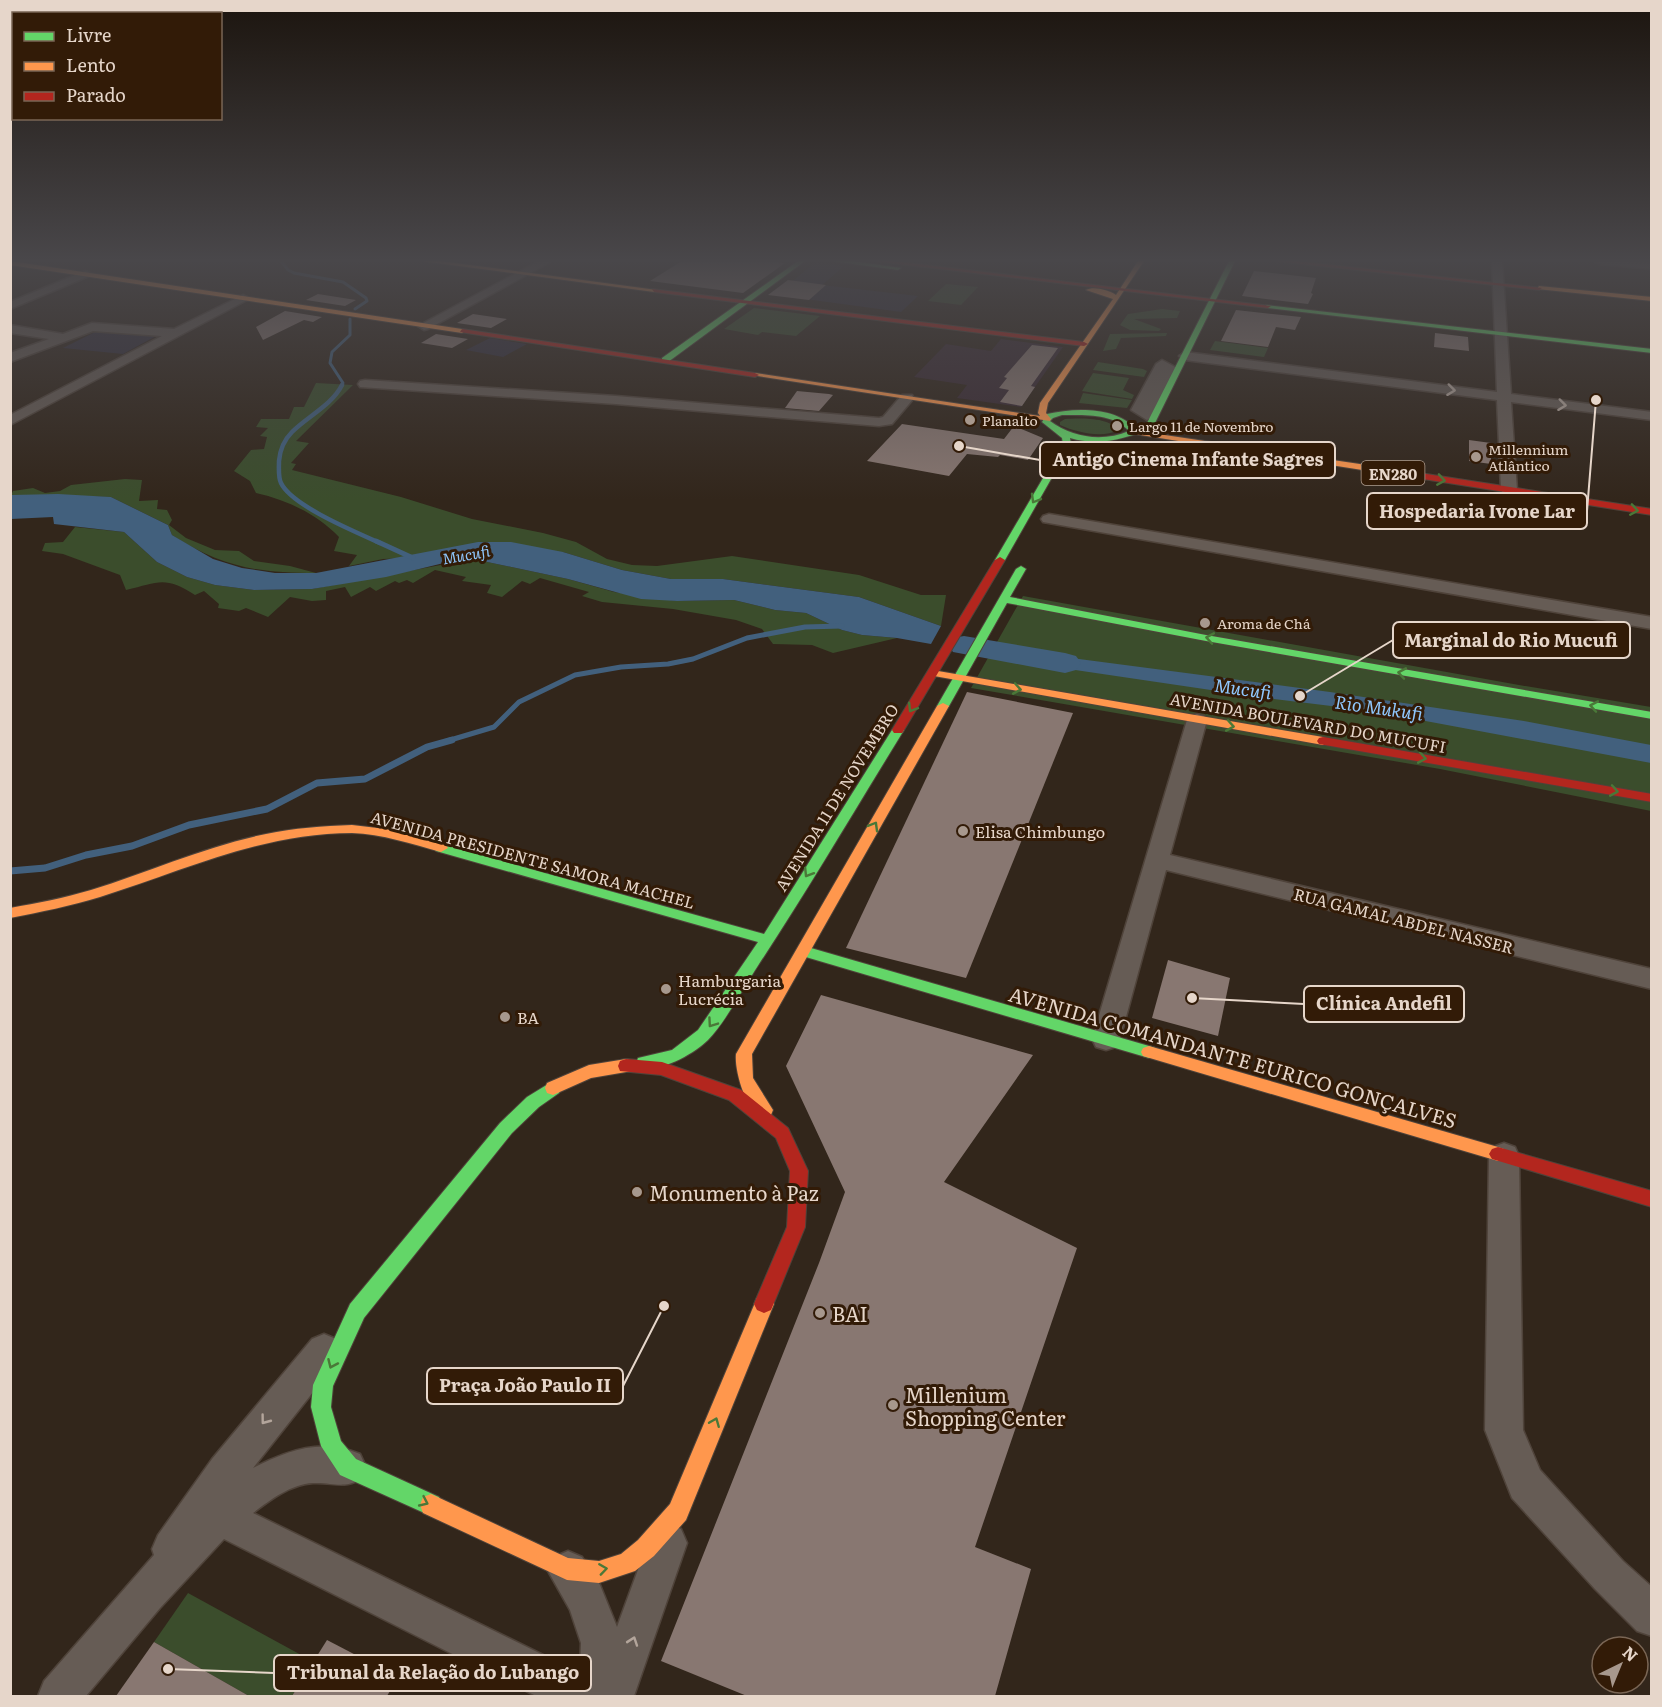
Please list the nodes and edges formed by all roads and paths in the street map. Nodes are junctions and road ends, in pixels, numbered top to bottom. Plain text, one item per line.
1 (56, 341) edge
2 (161, 341) edge
3 (528, 341) edge
4 (692, 341) edge
5 (1074, 341) edge
6 (1192, 341) edge
7 (1501, 341) edge
8 (1560, 341) edge
9 (1085, 342) joint
10 (1652, 351) edge
11 (1186, 352) junction
12 (10, 358) edge
13 (665, 360) junction
14 (365, 384) dead end
15 (1504, 397) junction
16 (907, 398) junction
17 (1652, 416) edge
18 (1047, 419) junction
19 (10, 422) edge
20 (1059, 432) junction
21 (1134, 432) junction
22 (1110, 440) junction
23 (1084, 452) dead end
24 (1509, 490) junction
25 (1652, 513) edge
26 (1049, 519) dead end
27 (1027, 559) dead end
28 (1004, 599) junction
29 (1652, 623) edge
30 (934, 673) junction
31 (959, 679) junction
32 (1652, 716) edge
33 (1197, 720) junction
34 (1652, 798) edge
35 (1157, 860) junction
36 (10, 913) edge
37 (768, 940) junction
38 (804, 951) junction
39 (1652, 979) edge
40 (1106, 1039) junction
41 (599, 1069) junction
42 (782, 1133) junction
43 (1504, 1156) junction
44 (1652, 1199) edge
45 (357, 1311) junction
46 (348, 1467) junction
47 (678, 1512) junction
48 (218, 1516) junction
49 (567, 1569) junction
50 (1610, 1575) junction
51 (144, 1594) junction
52 (1652, 1594) edge
53 (1652, 1616) edge
54 (60, 1696) edge
55 (581, 1696) edge
56 (601, 1696) edge
57 (613, 1696) edge

1 - 12 street
2 - 19 street
3 - 13 street
4 - 13 street
5 - 9 street
6 - 11 street
7 - 15 street
8 - 10 street
9 - 18 street
11 -> 15 street
11 - 21 street
13 - 16 street
14 - 16 street
15 -> 17 street
15 - 24 street
16 - 18 street
18 - 20 street
18 - 21 street, EN280
20 - 22 street, EN280
20 -> 30 street, AVENIDA 11 DE NOVEMBRO
21 - 22 street, EN280
21 -> 24 street, EN280
22 - 23 street
24 -> 25 street, EN280
26 - 29 street
27 - 28 street
28 - 31 street
32 -> 28 street
30 - 31 street
30 -> 37 street, AVENIDA 11 DE NOVEMBRO
31 -> 33 street, AVENIDA BOULEVARD DO MUCUFI
38 -> 31 street
33 -> 34 street, AVENIDA BOULEVARD DO MUCUFI
33 - 35 street
35 - 39 street, RUA GAMAL ABDEL NASSER
35 - 40 street
36 - 37 street, AVENIDA PRESIDENTE SAMORA MACHEL
37 - 38 street
37 - 38 street
37 -> 41 street, AVENIDA 11 DE NOVEMBRO
38 - 40 street, AVENIDA COMANDANTE EURICO GONÇALVES
38 - 42 street
40 - 43 street, AVENIDA COMANDANTE EURICO GONÇALVES
41 - 42 street
41 - 45 street
47 -> 42 street
43 - 44 street, AVENIDA COMANDANTE EURICO GONÇALVES
43 - 50 street
45 -> 46 street
45 -> 51 street
46 - 48 street
46 -> 49 street
49 -> 47 street
57 -> 47 street
48 - 51 street
48 - 55 street
49 - 56 street
50 - 52 street
50 - 53 street
51 - 54 street

